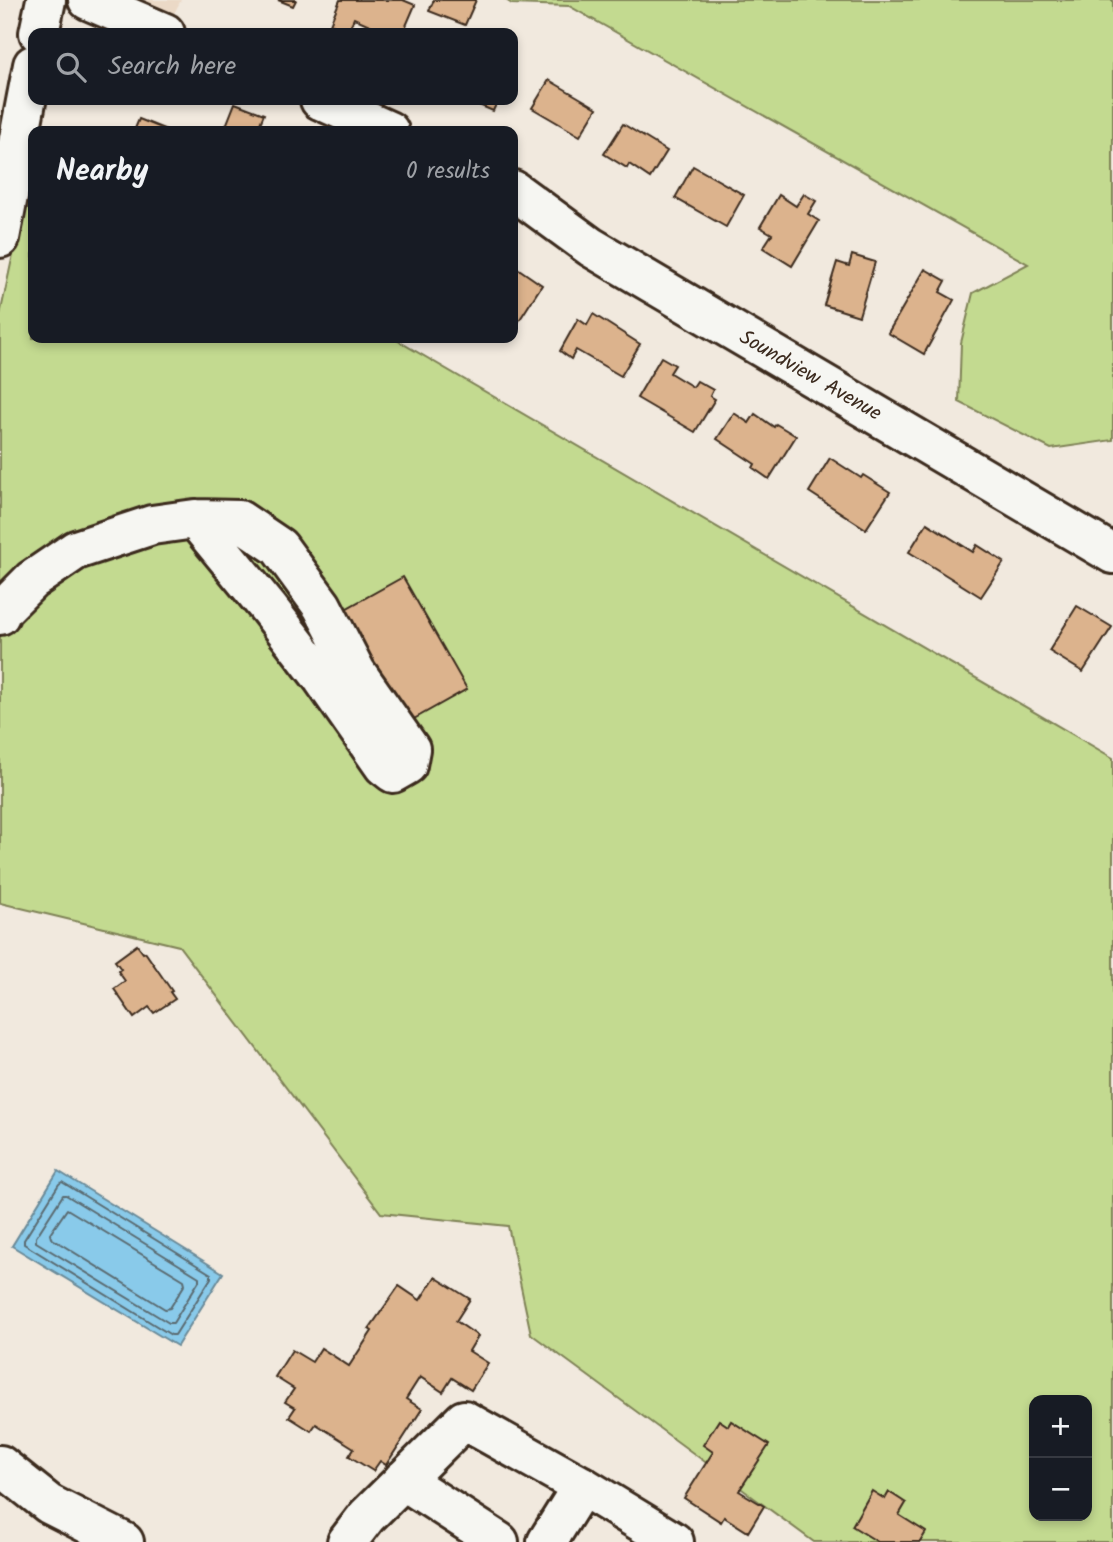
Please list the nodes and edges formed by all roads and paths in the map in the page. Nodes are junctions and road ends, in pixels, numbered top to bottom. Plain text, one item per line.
1 (46, 0) edge
2 (88, 0) edge
3 (40, 28) edge
4 (154, 28) edge
5 (28, 91) edge
6 (331, 105) edge
7 (378, 126) edge
8 (518, 194) edge
9 (0, 238) edge
10 (195, 519) junction
11 (1113, 554) edge
12 (0, 613) edge
13 (0, 1465) edge
14 (403, 1480) junction
15 (582, 1486) junction
16 (124, 1542) edge
17 (347, 1542) edge
18 (499, 1542) edge
19 (547, 1542) edge
20 (674, 1542) edge

1 - 3 street
2 - 4 street
5 - 9 street
6 - 7 street
8 - 11 street, Soundview Avenue
10 - 10 street
10 - 12 street
13 - 16 street
14 - 15 street
14 - 17 street
14 - 18 street
15 - 19 street
15 - 20 street

